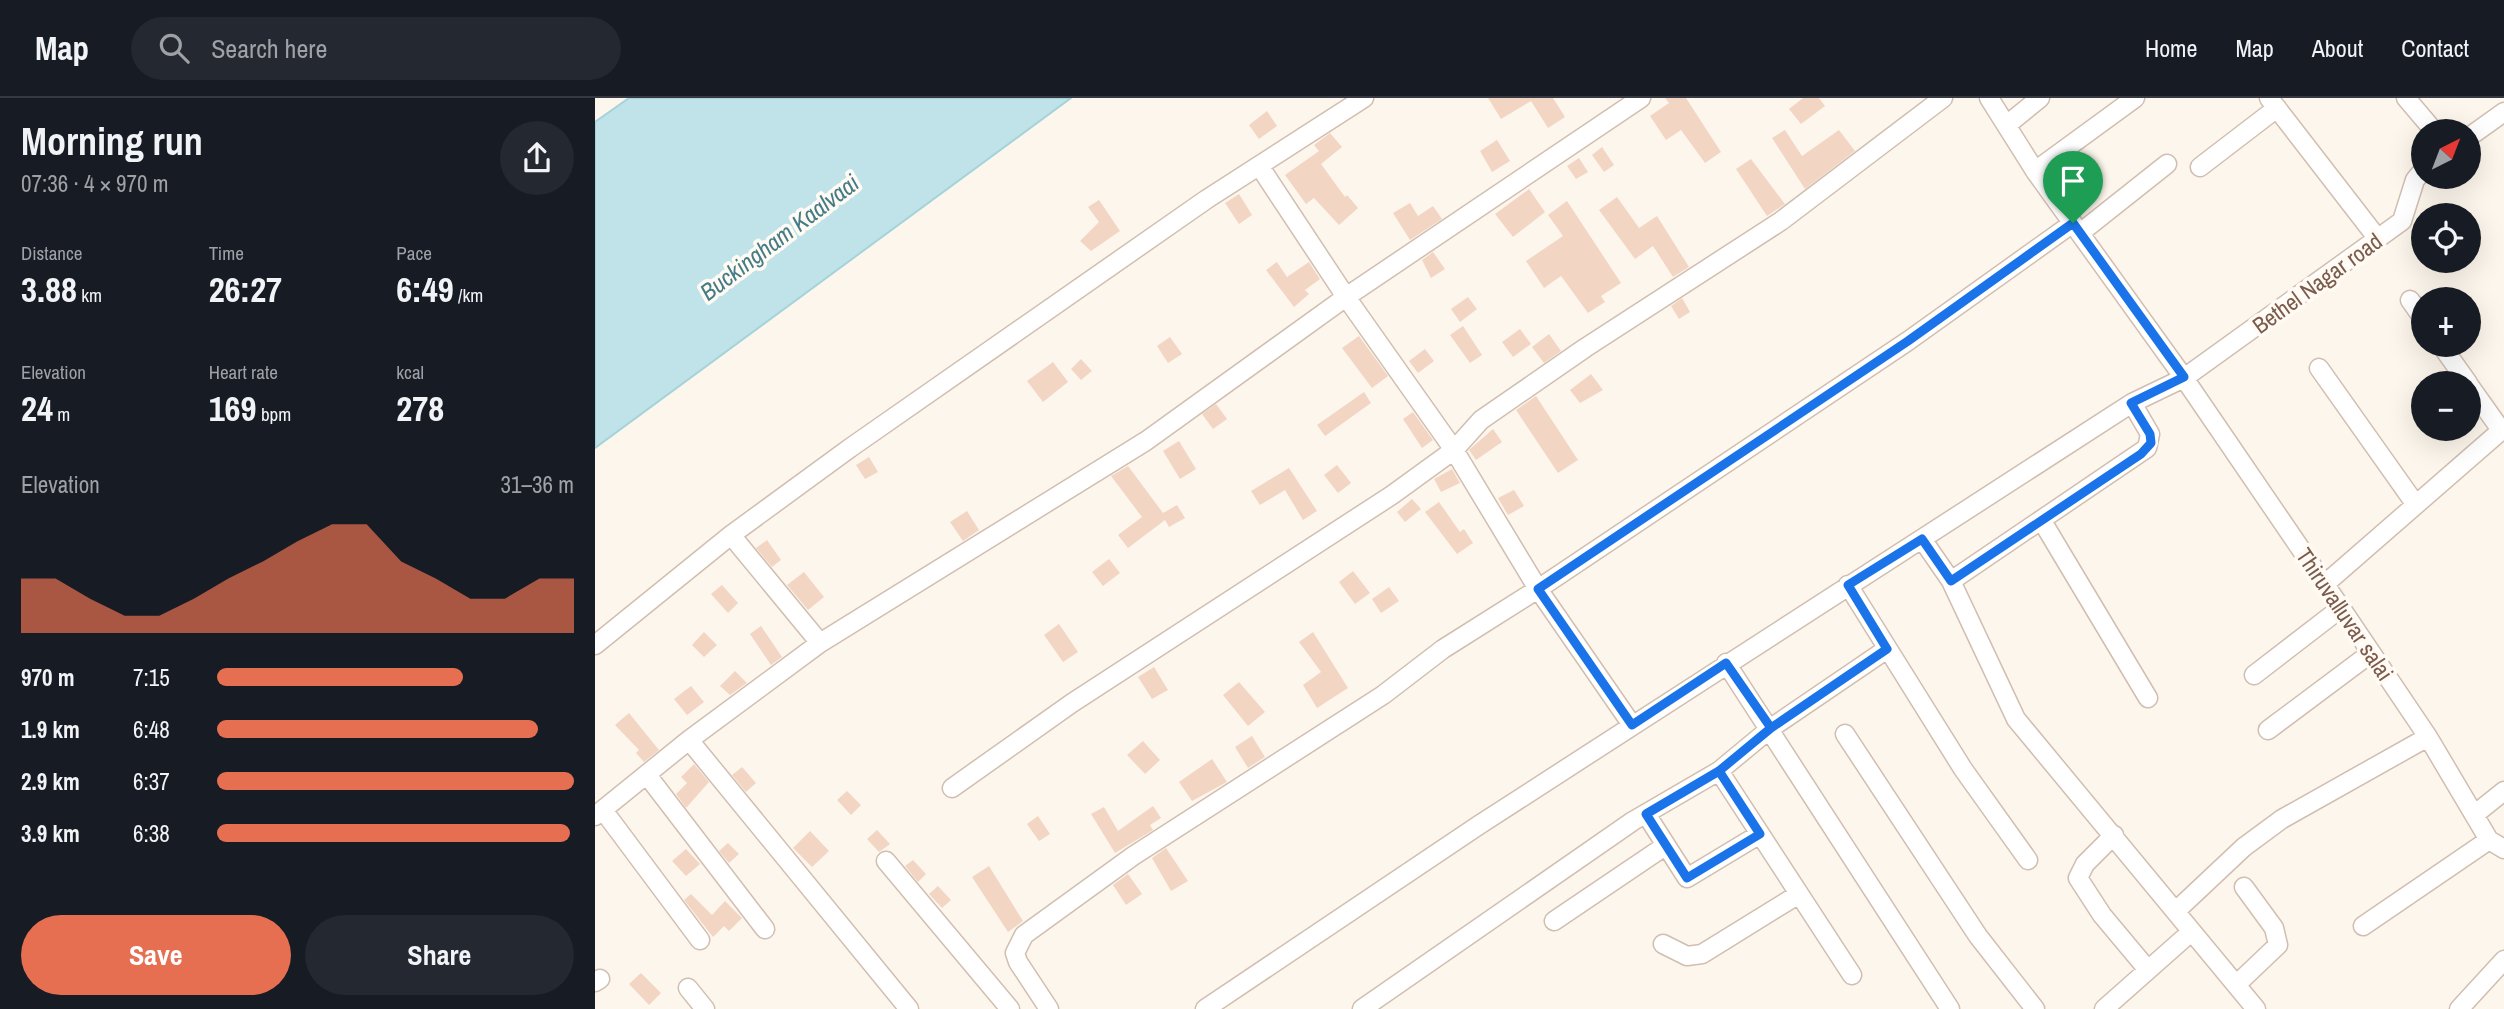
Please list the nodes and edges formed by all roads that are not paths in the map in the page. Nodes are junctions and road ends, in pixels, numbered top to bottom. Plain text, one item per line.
1 (1364, 98) edge
2 (1641, 98) edge
3 (1943, 98) edge
4 (1989, 98) edge
5 (2040, 98) edge
6 (2135, 98) edge
7 (2406, 98) edge
8 (2273, 103) edge
9 (2504, 112) edge
10 (2424, 119) edge
11 (2008, 124) junction
12 (2481, 129) edge
13 (2167, 164) dead end
14 (1260, 166) junction
15 (2200, 167) dead end
16 (2035, 171) junction
17 (2412, 189) edge
18 (2076, 228) junction
19 (2378, 239) junction
20 (1346, 297) junction
21 (2319, 368) dead end
22 (2184, 377) junction
23 (2481, 400) edge
24 (2131, 403) junction
25 (2503, 429) edge
26 (1454, 450) junction
27 (2416, 505) junction
28 (2042, 522) junction
29 (731, 535) junction
30 (1922, 539) junction
31 (1951, 581) junction
32 (2325, 584) junction
33 (1848, 585) junction
34 (1538, 589) junction
35 (2341, 608) junction
36 (820, 643) junction
37 (595, 645) edge
38 (1887, 649) junction
39 (2371, 653) junction
40 (1726, 663) junction
41 (2254, 675) dead end
42 (2148, 698) dead end
43 (1632, 725) junction
44 (1771, 728) junction
45 (2268, 730) dead end
46 (1845, 734) dead end
47 (2428, 737) junction
48 (689, 740) junction
49 (1719, 771) junction
50 (647, 775) junction
51 (952, 788) dead end
52 (2504, 791) edge
53 (599, 813) edge
54 (1646, 814) junction
55 (2475, 815) junction
56 (1760, 834) junction
57 (2114, 835) junction
58 (2497, 844) edge
59 (1665, 846) junction
60 (2028, 860) dead end
61 (886, 861) dead end
62 (2244, 887) dead end
63 (1799, 894) junction
64 (2177, 910) junction
65 (1554, 921) dead end
66 (2363, 926) dead end
67 (765, 929) dead end
68 (2191, 932) junction
69 (700, 940) dead end
70 (1663, 944) dead end
71 (2504, 960) edge
72 (2148, 970) junction
73 (1852, 975) dead end
74 (2236, 985) junction
75 (688, 988) dead end
76 (705, 1009) edge
77 (909, 1009) edge
78 (1010, 1009) edge
79 (1049, 1009) edge
80 (1205, 1009) edge
81 (1362, 1009) edge
82 (1950, 1009) edge
83 (2035, 1009) edge
84 (2105, 1009) edge
85 (2256, 1009) edge
86 (2459, 1009) edge

1 - 14 street
2 - 20 street
3 - 26 street
4 - 11 street, Thiruvalluvar salai
5 - 11 street
6 - 16 street
7 - 10 street
8 - 15 street
8 - 19 street
9 - 12 street
11 - 16 street, Thiruvalluvar salai
13 - 18 street
14 - 20 street
14 - 29 street
16 - 18 street, Thiruvalluvar salai
17 - 19 street, Bethel Nagar road
18 - 22 street, Thiruvalluvar salai
18 - 34 street
19 - 22 street, Bethel Nagar road
20 - 26 street
20 - 36 street
21 - 27 street
22 - 24 street, Bethel Nagar road
22 - 32 street, Thiruvalluvar salai
23 - 25 street
24 - 28 street
24 - 30 street, Bethel Nagar road
25 - 27 street
26 - 34 street
26 - 51 street
27 - 32 street
28 - 31 street
28 - 42 street
29 - 36 street
29 - 37 street
30 - 31 street
30 - 33 street, Bethel Nagar road
31 - 57 street
32 - 35 street, Thiruvalluvar salai
33 - 38 street
33 - 40 street, Bethel Nagar road
34 - 43 street
34 - 79 street
35 - 39 street, Thiruvalluvar salai
35 - 41 street
36 - 48 street
38 - 44 street
38 - 60 street
39 - 45 street
39 - 47 street, Thiruvalluvar salai
40 - 43 street, Bethel Nagar road
40 - 44 street
43 - 80 street, Bethel Nagar road
44 - 49 street
44 - 82 street
46 - 83 street
47 - 55 street, Thiruvalluvar salai
47 - 64 street
48 - 50 street
48 - 77 street
49 - 54 street
49 - 56 street
50 - 53 street
50 - 67 street
52 - 55 street
53 - 69 street
54 - 59 street
54 - 81 street
55 - 58 street, Thiruvalluvar salai
56 - 59 street
56 - 63 street
57 - 64 street
57 - 72 street
58 - 66 street
59 - 65 street
61 - 78 street
62 - 74 street
63 - 70 street
63 - 73 street
64 - 68 street
68 - 72 street
68 - 74 street
71 - 86 street
72 - 84 street
74 - 85 street
75 - 76 street

